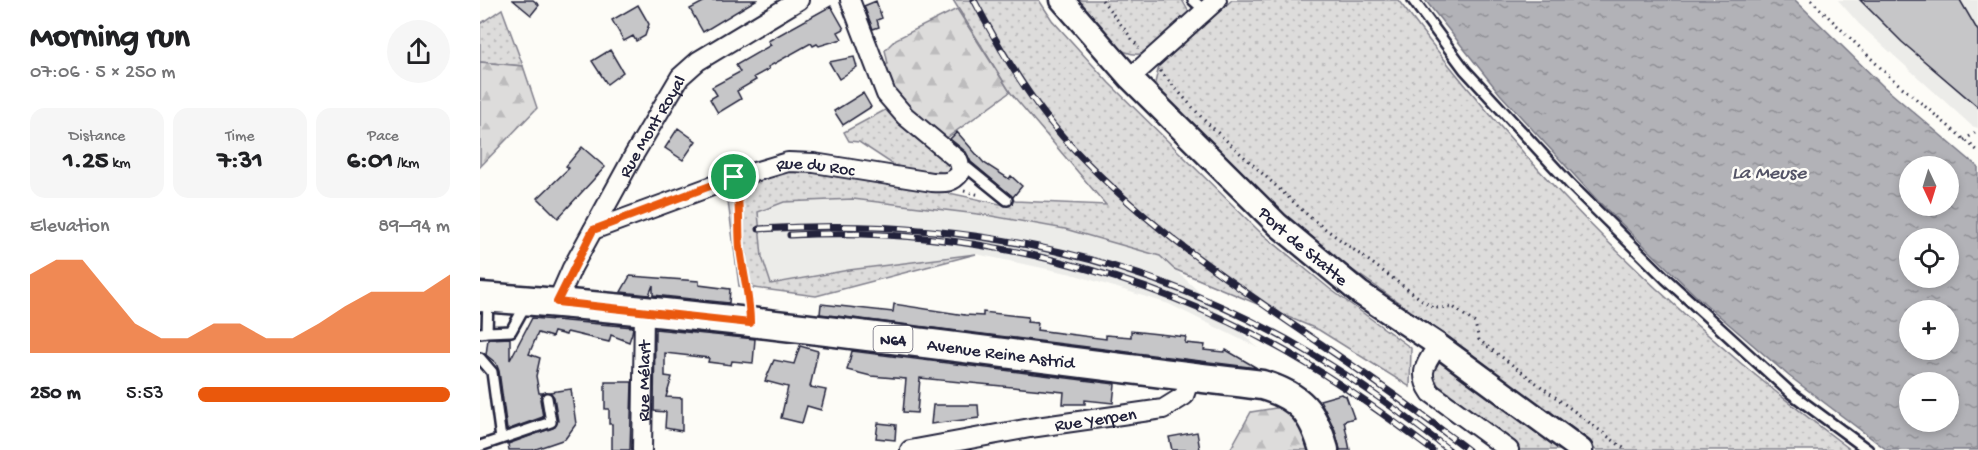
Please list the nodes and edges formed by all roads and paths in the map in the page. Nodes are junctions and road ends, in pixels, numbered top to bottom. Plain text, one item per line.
1 (799, 0) edge
2 (850, 0) edge
3 (1062, 0) edge
4 (1102, 0) edge
5 (1413, 0) edge
6 (1811, 0) edge
7 (1205, 4) edge
8 (1150, 60) junction
9 (1130, 78) junction
10 (1978, 130) edge
11 (1964, 141) junction
12 (1978, 151) edge
13 (959, 161) junction
14 (734, 177) junction
15 (932, 182) junction
16 (1007, 200) joint
17 (593, 230) junction
18 (484, 297) edge
19 (529, 300) junction
20 (557, 302) junction
21 (644, 312) junction
22 (750, 323) junction
23 (484, 332) edge
24 (1438, 345) junction
25 (480, 358) edge
26 (1191, 376) junction
27 (547, 398) dead end
28 (501, 439) junction
29 (480, 446) edge
30 (642, 450) edge
31 (910, 450) edge
32 (1324, 450) edge
33 (1509, 450) edge
34 (1581, 450) edge
35 (1626, 450) edge
36 (1868, 450) edge

1 - 17 street, Rue Mont Royal
2 - 13 street
3 - 9 street, Port de Statte
4 - 8 path
5 - 36 lane
6 - 11 path
7 - 8 street
8 - 9 street
8 - 35 path
9 - 24 street, Port de Statte
10 - 11 path
11 - 12 path
13 - 15 street, Rue du Roc
13 - 16 lane
14 - 15 street, Rue du Roc
14 - 17 street, Rue du Roc
14 - 22 path
15 - 16 path
17 - 20 street, Rue Mont Royal
18 - 19 main road, Avenue Reine Astrid / N64
18 - 23 lane
19 - 20 main road, Avenue Reine Astrid / N64
19 - 23 lane
20 - 21 main road, Avenue Reine Astrid / N64
21 - 22 main road, Avenue Reine Astrid / N64
21 - 30 street, Rue Mélart
22 - 26 main road, Avenue Reine Astrid / N64
24 - 33 street
24 - 34 street, Port de Statte
25 - 28 lane
26 - 31 street, Rue Yerpen
26 - 32 main road, Avenue Reine Astrid / N64
27 - 28 lane
28 - 29 lane

